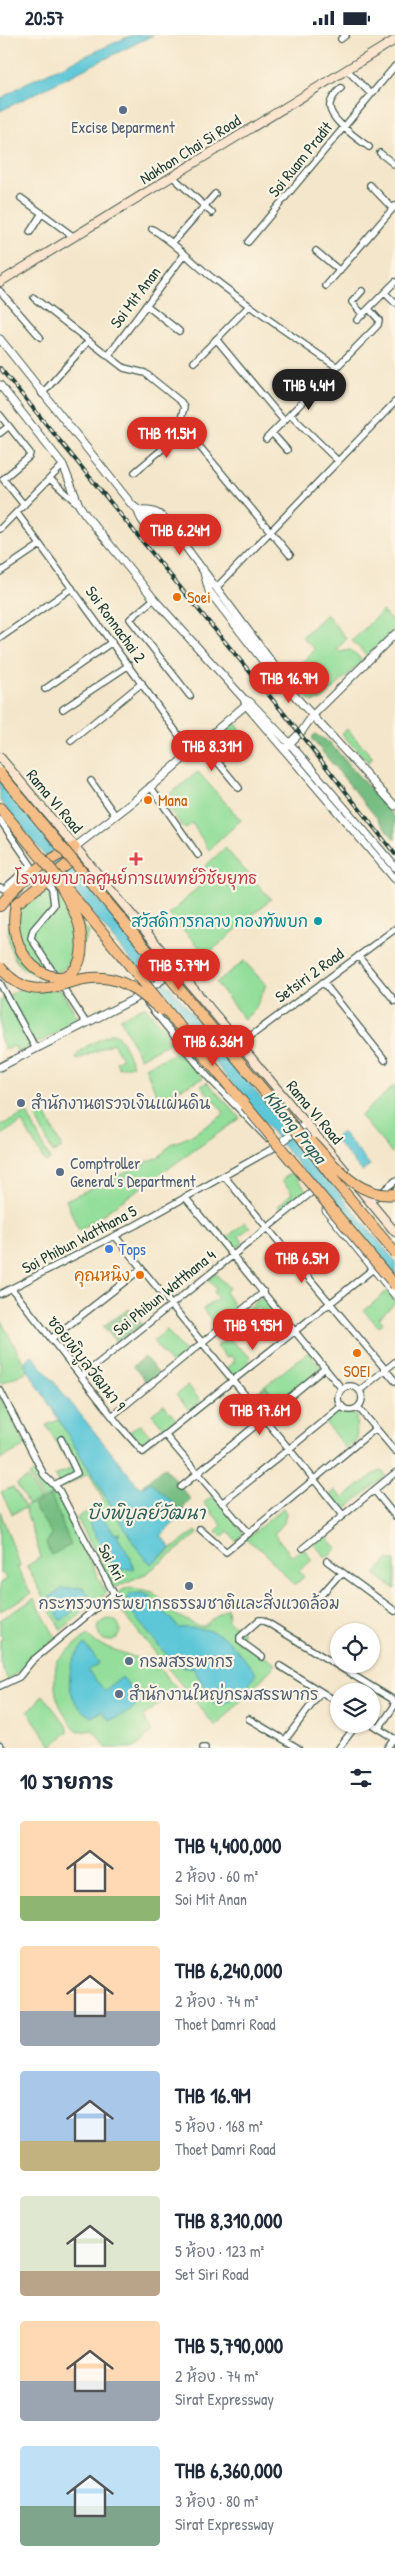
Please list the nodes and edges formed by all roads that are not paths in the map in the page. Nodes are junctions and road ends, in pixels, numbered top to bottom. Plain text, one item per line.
1 (395, 40) edge
2 (395, 66) edge
3 (347, 70) junction
4 (340, 87) dead end
5 (372, 94) junction
6 (343, 127) junction
7 (369, 147) dead end
8 (380, 153) dead end
9 (395, 165) edge
10 (172, 176) junction
11 (370, 185) dead end
12 (215, 194) dead end
13 (21, 197) dead end
14 (203, 205) junction
15 (394, 208) edge
16 (42, 213) junction
17 (212, 213) dead end
18 (152, 229) dead end
19 (30, 232) dead end
20 (74, 237) junction
21 (248, 242) dead end
22 (172, 243) junction
23 (316, 251) dead end
24 (184, 255) junction
25 (340, 271) junction
26 (1, 279) edge
27 (395, 283) edge
28 (326, 286) dead end
29 (0, 291) edge
30 (362, 291) dead end
31 (385, 293) junction
32 (34, 298) dead end
33 (395, 303) edge
34 (146, 305) junction
35 (249, 306) junction
36 (368, 309) junction
37 (363, 315) junction
38 (358, 320) dead end
39 (179, 331) dead end
40 (40, 337) dead end
41 (0, 339) edge
42 (216, 339) junction
43 (86, 344) dead end
44 (108, 356) junction
45 (194, 362) dead end
46 (337, 367) junction
47 (0, 385) edge
48 (42, 394) junction
49 (395, 402) edge
50 (0, 415) edge
51 (291, 415) junction
52 (284, 421) junction
53 (9, 426) junction
54 (186, 430) junction
55 (0, 433) edge
56 (272, 433) junction
57 (266, 439) dead end
58 (287, 450) dead end
59 (337, 460) junction
60 (63, 465) junction
61 (135, 472) dead end
62 (50, 479) junction
63 (24, 505) junction
64 (79, 505) junction
65 (138, 511) junction
66 (17, 513) junction
67 (0, 529) edge
68 (269, 531) junction
69 (170, 532) junction
70 (40, 545) junction
71 (290, 555) dead end
72 (203, 567) junction
73 (0, 572) edge
74 (217, 587) junction
75 (72, 588) junction
76 (154, 599) junction
77 (395, 634) edge
78 (0, 638) edge
79 (112, 642) junction
80 (129, 665) junction
81 (280, 678) junction
82 (142, 683) junction
83 (45, 689) dead end
84 (190, 696) dead end
85 (247, 702) junction
86 (63, 709) dead end
87 (313, 715) junction
88 (71, 741) dead end
89 (202, 743) junction
90 (287, 746) junction
91 (192, 752) junction
92 (0, 757) edge
93 (0, 773) edge
94 (91, 781) dead end
95 (150, 787) junction
96 (239, 788) dead end
97 (395, 806) edge
98 (0, 808) edge
99 (114, 815) junction
100 (0, 820) edge
101 (75, 847) junction
102 (198, 855) dead end
103 (395, 867) edge
104 (52, 878) junction
105 (395, 879) edge
106 (0, 887) edge
107 (0, 906) edge
108 (4, 922) dead end
109 (395, 929) edge
110 (358, 956) junction
111 (3, 962) edge
112 (176, 970) junction
113 (323, 982) junction
114 (0, 983) edge
115 (141, 995) junction
116 (395, 1001) edge
117 (86, 1023) junction
118 (178, 1023) junction
119 (240, 1044) junction
120 (36, 1049) junction
121 (385, 1060) dead end
122 (0, 1067) edge
123 (284, 1115) junction
124 (307, 1123) junction
125 (278, 1145) junction
126 (224, 1176) junction
127 (395, 1181) edge
128 (312, 1191) junction
129 (395, 1194) edge
130 (185, 1197) junction
131 (370, 1202) junction
132 (268, 1227) junction
133 (395, 1232) edge
134 (115, 1236) junction
135 (395, 1253) edge
136 (233, 1255) junction
137 (141, 1269) junction
138 (373, 1269) junction
139 (395, 1285) edge
140 (12, 1289) junction
141 (264, 1292) junction
142 (0, 1295) edge
143 (395, 1295) edge
144 (330, 1302) junction
145 (170, 1305) junction
146 (295, 1331) junction
147 (51, 1339) junction
148 (202, 1343) junction
149 (395, 1362) edge
150 (325, 1368) junction
151 (386, 1369) junction
152 (81, 1377) junction
153 (232, 1381) junction
154 (395, 1381) edge
155 (342, 1389) junction
156 (0, 1390) edge
157 (360, 1391) junction
158 (342, 1406) junction
159 (358, 1407) junction
160 (112, 1416) junction
161 (264, 1419) junction
162 (376, 1429) junction
163 (165, 1435) junction
164 (61, 1439) dead end
165 (289, 1448) junction
166 (395, 1451) edge
167 (198, 1473) junction
168 (395, 1473) edge
169 (314, 1479) junction
170 (54, 1485) junction
171 (181, 1487) dead end
172 (374, 1490) junction
173 (222, 1503) junction
174 (343, 1515) junction
175 (395, 1515) edge
176 (200, 1529) dead end
177 (248, 1533) junction
178 (303, 1547) dead end
179 (327, 1561) dead end
180 (344, 1574) junction
181 (315, 1602) dead end
182 (395, 1611) edge
183 (262, 1657) dead end
184 (280, 1666) dead end
185 (0, 1686) edge
186 (321, 1692) junction
187 (330, 1698) edge
188 (395, 1704) edge
189 (249, 1719) dead end
190 (380, 1726) edge
191 (380, 1729) edge
192 (350, 1733) edge
193 (395, 1738) edge
194 (286, 1740) junction
195 (298, 1748) edge
196 (339, 1748) edge
197 (387, 1748) edge

1 - 3 main road, Nakhon Chai Si Road
2 - 5 street, Soi Ruam Pradit
3 - 5 street
3 - 10 main road, Nakhon Chai Si Road
4 - 6 street
5 - 6 street, Soi Ruam Pradit
6 - 7 street
6 - 21 street, Soi Ruam Pradit
8 - 9 street
10 - 14 street
10 - 20 main road, Nakhon Chai Si Road
11 - 15 street
12 - 14 street
13 - 16 street
14 - 17 street
14 - 22 street
15 - 25 street
16 - 19 street
16 - 20 street
18 - 22 street
20 - 26 main road, Nakhon Chai Si Road
22 - 24 street
23 - 25 street
24 - 34 street, Soi Mit Anan
24 - 35 street
25 - 28 street
27 - 31 street
29 - 40 street
30 - 37 street
31 - 33 street
31 - 36 street
32 - 44 street
34 - 39 street
34 - 44 street, Soi Mit Anan
35 - 42 street
35 - 46 street
36 - 37 street
36 - 46 street
37 - 38 street
41 - 48 street
42 - 45 street
42 - 52 street
43 - 48 street
44 - 54 street
46 - 51 street
47 - 60 street
48 - 65 street
49 - 59 street
50 - 53 street
51 - 52 street
51 - 59 street
52 - 56 street
53 - 55 street
53 - 63 street
54 - 61 street
54 - 68 street
56 - 57 street
56 - 58 street
59 - 68 street
60 - 62 street
60 - 64 street
62 - 63 street
62 - 64 street
63 - 66 street
64 - 76 street
65 - 69 street
65 - 69 street
66 - 67 street
66 - 70 street, Soi Ronnachai 2
68 - 71 street
68 - 74 street
69 - 72 street
70 - 73 street
70 - 75 street, Soi Ronnachai 2
72 - 74 street
72 - 81 street
74 - 81 street
75 - 78 street
75 - 79 street, Soi Ronnachai 2
76 - 84 street
76 - 85 street
77 - 87 street
79 - 80 street, Soi Ronnachai 2
79 - 83 street
80 - 82 street, Soi Ronnachai 2
80 - 86 street
81 - 87 street
82 - 88 street
82 - 91 street, Soi Ronnachai 2
85 - 89 street
85 - 90 street
87 - 90 street
87 - 97 street
89 - 91 street
89 - 96 street
90 - 103 street
90 - 105 street
91 - 95 street
92 - 101 main road, Rama VI Road
93 - 123 highway, bridge
94 - 99 street
95 - 99 street
95 - 102 street
98 - 104 highway, bridge
99 - 101 street
100 - 106 street
101 - 104 highway
101 - 107 highway
101 - 112 main road, Rama VI Road
104 - 108 highway
104 - 111 highway, bridge
104 - 117 street
104 - 118 highway, bridge
109 - 110 street, Setsiri 2 Road
110 - 113 street, Setsiri 2 Road
110 - 116 street
111 - 118 highway, bridge
112 - 115 street
112 - 119 main road, Rama VI Road
113 - 119 street, Setsiri 2 Road
113 - 121 street
114 - 120 street
115 - 117 street
115 - 125 street
117 - 120 street
118 - 139 highway, bridge
119 - 124 main road, Rama VI Road
120 - 122 street
123 - 129 highway, bridge
123 - 135 highway, bridge
124 - 125 street
124 - 131 main road, Rama VI Road
125 - 126 street, Soi Phibun Watthana 5
125 - 128 street
126 - 130 street, Soi Phibun Watthana 5
126 - 132 street
127 - 131 street
128 - 132 street, Soi Phibun Watthana 4
128 - 138 street
130 - 134 street, Soi Phibun Watthana 5
130 - 136 street
131 - 133 main road, Rama VI Road
132 - 136 street, Soi Phibun Watthana 4
132 - 144 street
134 - 137 street
134 - 140 street, Soi Phibun Watthana 5
136 - 141 street
136 - 145 street, Soi Phibun Watthana 4
137 - 145 street
137 - 147 street
138 - 143 street
138 - 144 street
140 - 142 street, Soi Phibun Watthana 5
140 - 147 street, ซอยพิบูลวัฒนา 9
141 - 146 street
141 - 148 street
144 - 146 street
144 - 151 street
145 - 148 street
145 - 152 street, Soi Phibun Watthana 4
146 - 150 street
146 - 153 street
147 - 152 street, ซอยพิบูลวัฒนา 9
148 - 153 street
148 - 160 street
149 - 151 street
150 - 155 street
150 - 161 street
151 - 154 street
151 - 157 street
152 - 160 street, ซอยพิบูลวัฒนา 9
153 - 161 street
153 - 163 street
155 - 157 street
155 - 158 street
156 - 170 street, Soi Ari
157 - 159 street
158 - 159 street
158 - 165 street
159 - 162 street
160 - 163 street, ซอยพิบูลวัฒนา 9
161 - 165 street
161 - 167 street
162 - 166 street
162 - 169 street
163 - 167 street
164 - 170 street
165 - 169 street
165 - 173 street
167 - 171 street
167 - 173 street
168 - 172 street
169 - 174 street
169 - 177 street
170 - 185 street, Soi Ari
172 - 174 street
172 - 175 street
173 - 177 street
174 - 178 street
176 - 177 street
179 - 180 street
180 - 181 street
180 - 182 street
183 - 188 street
184 - 186 street
186 - 187 street
186 - 194 street
188 - 190 street
189 - 194 street
191 - 193 street
192 - 196 street
193 - 197 street
194 - 195 street

